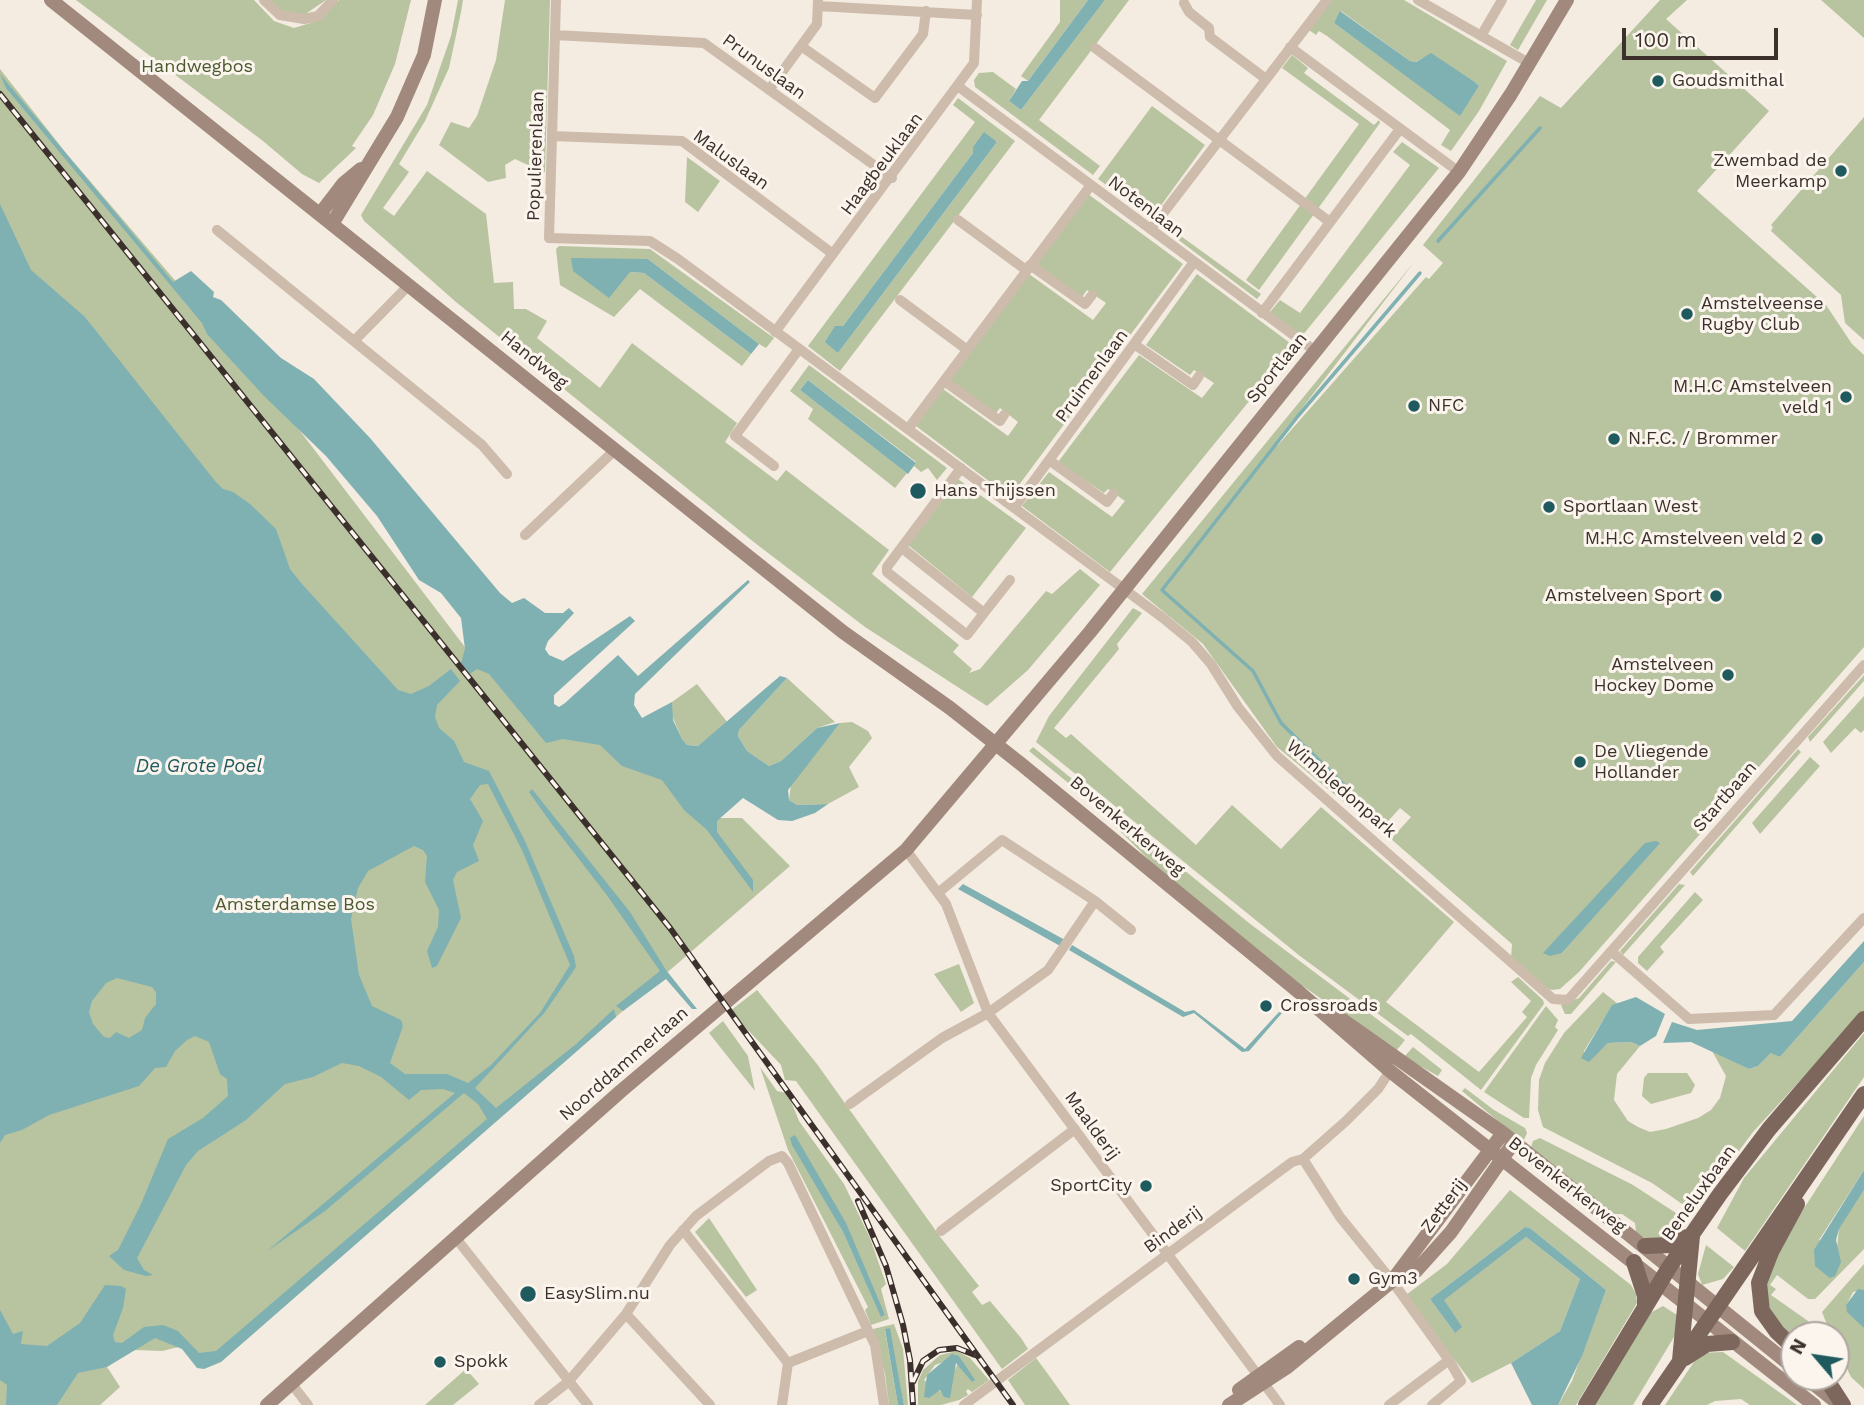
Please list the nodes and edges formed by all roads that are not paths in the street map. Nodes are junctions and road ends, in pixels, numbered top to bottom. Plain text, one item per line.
1 (51, 0) edge
2 (264, 0) edge
3 (333, 0) edge
4 (435, 0) edge
5 (556, 0) edge
6 (977, 0) edge
7 (1327, 0) edge
8 (1418, 0) edge
9 (1502, 0) edge
10 (1567, 0) edge
11 (818, 3) edge
12 (1184, 3) dead end
13 (926, 11) junction
14 (977, 15) junction
15 (555, 34) junction
16 (1481, 36) junction
17 (802, 46) junction
18 (1290, 47) junction
19 (1095, 48) dead end
20 (1530, 63) junction
21 (1265, 79) junction
22 (959, 87) junction
23 (769, 90) junction
24 (1400, 129) junction
25 (552, 136) junction
26 (1217, 141) junction
27 (366, 166) junction
28 (1459, 172) junction
29 (892, 178) junction
30 (1091, 185) junction
31 (320, 214) junction
32 (958, 220) dead end
33 (1330, 222) junction
34 (332, 224) junction
35 (1151, 229) junction
36 (217, 230) dead end
37 (833, 254) junction
38 (1194, 262) junction
39 (1028, 267) junction
40 (409, 285) junction
41 (1092, 295) dead end
42 (900, 300) dead end
43 (1262, 313) junction
44 (775, 332) junction
45 (355, 340) junction
46 (1134, 344) junction
47 (799, 349) junction
48 (966, 349) junction
49 (1315, 351) junction
50 (1199, 376) dead end
51 (944, 381) junction
52 (1004, 415) dead end
53 (908, 429) junction
54 (615, 450) junction
55 (1049, 460) junction
56 (774, 466) dead end
57 (961, 468) junction
58 (507, 474) dead end
59 (1113, 494) dead end
60 (1014, 508) junction
61 (525, 535) dead end
62 (902, 548) junction
63 (1010, 580) dead end
64 (1124, 590) junction
65 (984, 613) junction
66 (1864, 665) edge
67 (997, 744) junction
68 (906, 850) junction
69 (938, 893) junction
70 (1095, 901) junction
71 (1864, 918) edge
72 (1131, 930) dead end
73 (1611, 951) junction
74 (1299, 992) junction
75 (1553, 999) joint
76 (988, 1013) junction
77 (1864, 1019) edge
78 (1390, 1071) junction
79 (1864, 1094) edge
80 (850, 1104) dead end
81 (1076, 1129) junction
82 (1509, 1137) junction
83 (1496, 1155) junction
84 (1303, 1159) junction
85 (1803, 1180) junction
86 (683, 1230) junction
87 (941, 1231) dead end
88 (1693, 1234) junction
89 (455, 1237) junction
90 (1645, 1245) junction
91 (1167, 1254) junction
92 (1634, 1262) junction
93 (1670, 1266) junction
94 (1392, 1281) junction
95 (1688, 1281) junction
96 (1660, 1282) junction
97 (1684, 1303) junction
98 (1645, 1306) junction
99 (1717, 1306) junction
100 (626, 1314) junction
101 (1706, 1322) junction
102 (868, 1331) junction
103 (1780, 1335) edge
104 (1732, 1342) junction
105 (1780, 1357) edge
106 (1449, 1360) junction
107 (1680, 1361) junction
108 (788, 1363) junction
109 (1261, 1379) junction
110 (568, 1382) junction
111 (291, 1383) junction
112 (1824, 1391) edge
113 (267, 1405) edge
114 (308, 1405) edge
115 (539, 1405) edge
116 (588, 1405) edge
117 (710, 1405) edge
118 (782, 1405) edge
119 (884, 1405) edge
120 (964, 1405) edge
121 (1221, 1405) edge
122 (1229, 1405) edge
123 (1280, 1405) edge
124 (1389, 1405) edge
125 (1432, 1405) edge
126 (1586, 1405) edge
127 (1650, 1405) edge
128 (1814, 1405) edge
129 (1842, 1405) edge

1 - 31 main road, Handweg
2 - 3 street
4 - 27 main road
5 - 15 street, Populierenlaan
6 - 14 street, Haagbeuklaan
7 - 18 street
8 - 16 street
9 - 16 street
10 - 20 main road, Sportlaan
11 - 13 street
11 - 17 street
12 - 21 street
13 - 14 street
13 - 17 street
14 - 22 street, Haagbeuklaan
15 - 23 street, Prunuslaan
15 - 25 street, Populierenlaan
16 - 20 street
17 - 23 street
18 - 21 street
18 - 24 street
19 - 26 street
20 - 28 main road, Sportlaan
21 - 26 street
22 - 29 street, Haagbeuklaan
22 - 30 street, Notenlaan
23 - 29 street, Prunuslaan
24 - 28 street
24 - 33 street
25 - 37 street, Maluslaan
25 - 44 street, Populierenlaan
26 - 33 street
26 - 35 street
27 - 31 main road
27 - 34 main road
28 - 49 main road, Sportlaan
29 - 37 street, Haagbeuklaan
30 - 35 street, Notenlaan
30 - 39 street
31 - 34 main road, Handweg
32 - 39 street
33 - 43 street
34 - 40 main road, Handweg
35 - 38 street, Notenlaan
36 - 45 street
37 - 44 street, Haagbeuklaan
38 - 43 street, Notenlaan
38 - 46 street, Pruimenlaan
39 - 41 street
39 - 48 street
40 - 45 street
40 - 54 main road, Handweg
42 - 48 street
43 - 49 street, Notenlaan
44 - 47 street, Populierenlaan
45 - 58 street
46 - 50 street
46 - 55 street, Pruimenlaan
47 - 53 street, Populierenlaan
47 - 56 street
48 - 51 street
49 - 64 main road, Sportlaan
51 - 52 street
51 - 53 street
53 - 57 street, Populierenlaan
54 - 61 street
54 - 67 main road, Handweg
55 - 59 street
55 - 60 street, Pruimenlaan
57 - 60 street, Populierenlaan
57 - 62 street
60 - 64 street, Populierenlaan
62 - 65 street
62 - 65 street
63 - 65 street
64 - 67 main road, Sportlaan
64 - 75 street, Wimbledonpark
66 - 73 street, Startbaan
67 - 68 main road, Noorddammerlaan
67 - 74 main road, Bovenkerkerweg
68 - 69 street, Maalderij
68 - 89 main road, Noorddammerlaan
69 - 70 street
69 - 76 street, Maalderij
70 - 72 street
70 - 76 street
71 - 73 street
73 - 75 street, Startbaan
74 - 78 main road, Bovenkerkerweg
74 - 82 main road, Bovenkerkerweg
76 - 80 street
76 - 81 street, Maalderij
77 - 88 main road, Beneluxbaan
78 - 83 main road, Bovenkerkerweg
78 - 84 street, Binderij
79 - 85 main road
81 - 87 street
81 - 91 street, Maalderij
82 - 83 main road, Zetterij
82 - 90 main road, Bovenkerkerweg
83 - 92 main road, Bovenkerkerweg
83 - 94 main road, Zetterij
84 - 91 street, Binderij
84 - 94 street
85 - 99 main road
85 - 103 main road
86 - 100 street
86 - 102 street
86 - 108 street
88 - 90 main road
88 - 93 main road, Beneluxbaan
88 - 95 main road
89 - 110 street
89 - 111 main road, Noorddammerlaan
90 - 93 main road, Bovenkerkerweg
91 - 109 street, Maalderij
91 - 120 street, Binderij
92 - 96 main road, Bovenkerkerweg
92 - 98 main road
93 - 95 main road, Bovenkerkerweg
93 - 96 main road, Beneluxbaan
94 - 106 street
94 - 109 main road, Zetterij
95 - 97 main road
95 - 99 main road, Bovenkerkerweg
96 - 97 main road, Bovenkerkerweg
96 - 98 main road, Beneluxbaan
97 - 101 main road, Bovenkerkerweg
97 - 107 main road
98 - 126 main road, Beneluxbaan
99 - 101 main road
99 - 105 main road, Bovenkerkerweg
100 - 110 street
100 - 117 street
101 - 104 main road, Bovenkerkerweg
101 - 107 main road
102 - 108 street
102 - 119 street
104 - 107 main road
104 - 128 main road, Bovenkerkerweg
106 - 124 street
106 - 125 street
107 - 127 main road
108 - 118 street
109 - 121 main road, Zetterij
109 - 122 main road, Zetterij
109 - 123 street, Maalderij
110 - 115 street
110 - 116 street
111 - 113 main road, Noorddammerlaan
111 - 114 street
112 - 129 main road

